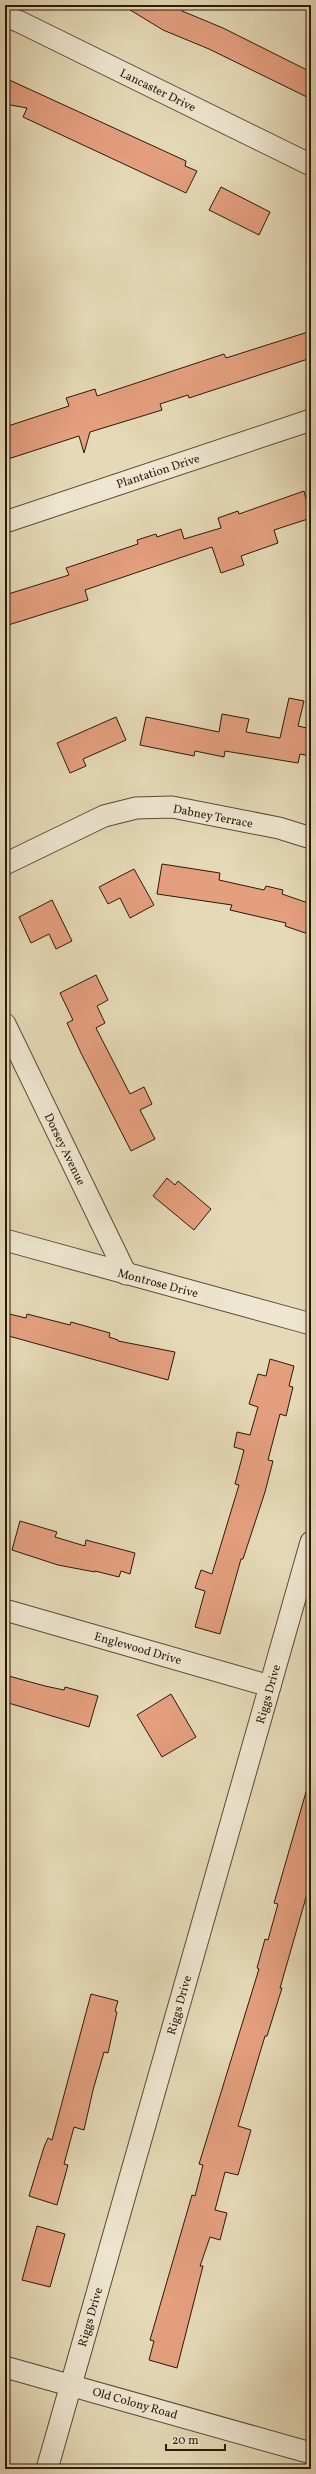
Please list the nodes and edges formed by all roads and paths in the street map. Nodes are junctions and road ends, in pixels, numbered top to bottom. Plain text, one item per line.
1 (5, 17) edge
2 (311, 165) edge
3 (311, 420) edge
4 (5, 522) edge
5 (311, 838) edge
6 (5, 864) edge
7 (5, 1024) edge
8 (5, 1240) edge
9 (126, 1274) junction
10 (311, 1324) edge
11 (311, 1542) edge
12 (5, 1610) edge
13 (270, 1686) junction
14 (5, 2367) edge
15 (71, 2385) junction
16 (311, 2453) edge
17 (47, 2469) edge

1 - 2 street, Lancaster Drive
3 - 4 street, Plantation Drive
5 - 6 street, Dabney Terrace
7 - 9 street, Dorsey Avenue
8 - 9 street, Montrose Drive
9 - 10 street, Montrose Drive
11 - 13 street, Riggs Drive
12 - 13 street, Englewood Drive
13 - 15 street, Riggs Drive
14 - 15 street, Old Colony Road
15 - 16 street, Old Colony Road
15 - 17 street, Riggs Drive

